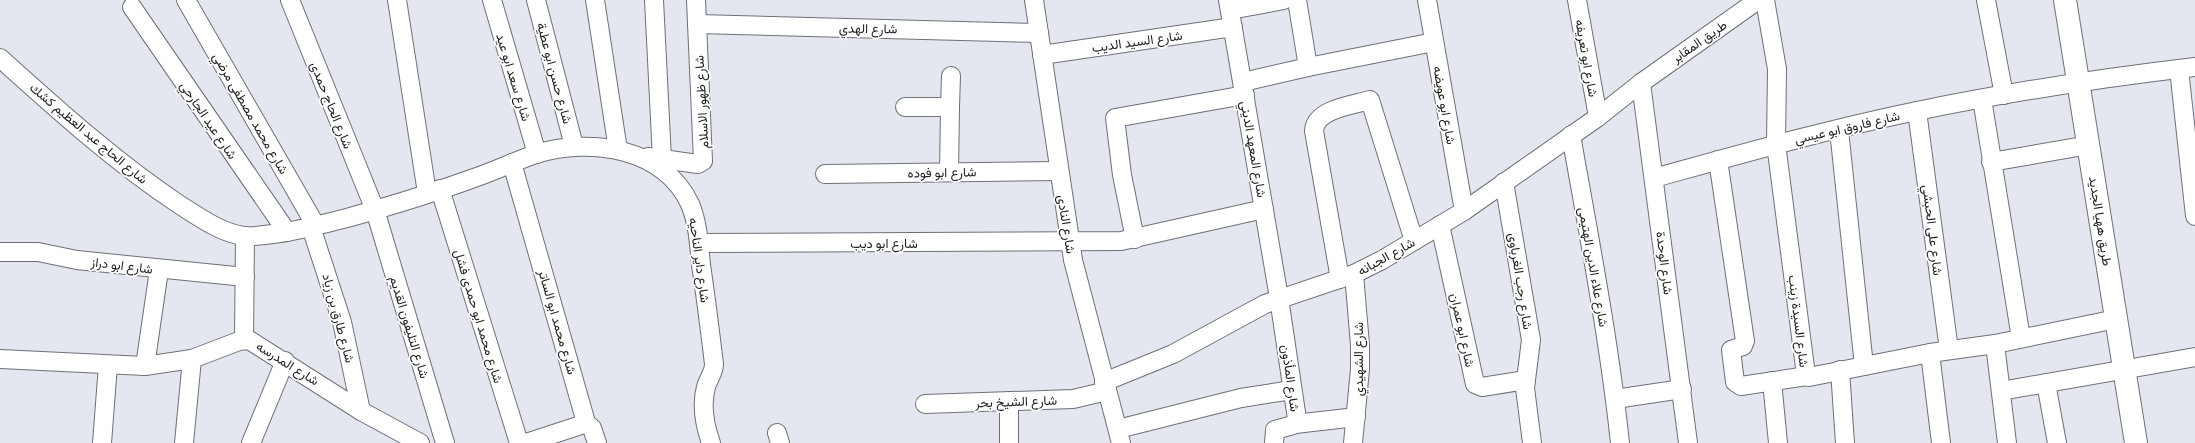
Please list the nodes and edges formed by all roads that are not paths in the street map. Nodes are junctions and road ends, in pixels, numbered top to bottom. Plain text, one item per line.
1 (186, 0) edge
2 (290, 0) edge
3 (397, 0) edge
4 (492, 0) edge
5 (536, 0) edge
6 (595, 0) edge
7 (654, 0) edge
8 (696, 0) edge
9 (1034, 0) edge
10 (1284, 0) edge
11 (1297, 0) edge
12 (1427, 0) edge
13 (1577, 0) edge
14 (1758, 0) edge
15 (1765, 0) edge
16 (1986, 0) edge
17 (2065, 0) edge
18 (132, 7) dead end
19 (1230, 12) edge
20 (697, 24) junction
21 (1039, 33) junction
22 (1434, 42) junction
23 (1042, 55) junction
24 (0, 58) edge
25 (1308, 67) junction
26 (2187, 68) edge
27 (951, 76) dead end
28 (1641, 82) junction
29 (2079, 82) junction
30 (1244, 89) junction
31 (2004, 95) junction
32 (1982, 99) junction
33 (905, 107) dead end
34 (950, 107) junction
35 (1917, 111) junction
36 (1598, 117) junction
37 (1839, 130) junction
38 (1571, 135) junction
39 (1776, 144) junction
40 (574, 146) junction
41 (2089, 146) junction
42 (618, 150) junction
43 (537, 154) junction
44 (637, 156) junction
45 (662, 159) junction
46 (1718, 160) junction
47 (1991, 162) junction
48 (512, 163) junction
49 (1059, 171) junction
50 (949, 172) junction
51 (825, 174) dead end
52 (1654, 178) junction
53 (1504, 182) junction
54 (434, 191) junction
55 (1264, 209) junction
56 (374, 210) junction
57 (1464, 211) junction
58 (2195, 216) edge
59 (1440, 225) junction
60 (314, 226) junction
61 (287, 232) junction
62 (245, 236) junction
63 (1135, 239) junction
64 (1414, 241) junction
65 (699, 243) junction
66 (1069, 243) junction
67 (0, 252) edge
68 (159, 270) junction
69 (245, 277) junction
70 (1347, 277) junction
71 (1279, 298) junction
72 (2116, 319) junction
73 (2021, 338) junction
74 (244, 340) junction
75 (1995, 344) junction
76 (1948, 350) junction
77 (1930, 353) junction
78 (2195, 357) edge
79 (0, 359) edge
80 (192, 359) junction
81 (285, 361) junction
82 (108, 365) junction
83 (145, 366) junction
84 (1864, 366) junction
85 (2124, 369) junction
86 (1840, 370) junction
87 (1807, 376) junction
88 (1526, 380) junction
89 (1772, 381) junction
90 (2046, 383) junction
91 (1106, 386) junction
92 (1682, 389) junction
93 (1292, 390) junction
94 (2001, 391) junction
95 (1615, 399) junction
96 (1009, 401) junction
97 (925, 404) dead end
98 (361, 411) junction
99 (1356, 417) junction
100 (585, 422) junction
101 (1295, 424) junction
102 (1120, 436) edge
103 (707, 442) edge
104 (102, 443) edge
105 (184, 443) edge
106 (251, 443) edge
107 (420, 443) edge
108 (446, 443) edge
109 (519, 443) edge
110 (526, 443) edge
111 (597, 443) edge
112 (1009, 443) edge
113 (1274, 443) edge
114 (1353, 443) edge
115 (1532, 443) edge
116 (1620, 443) edge
117 (1688, 443) edge
118 (1778, 443) edge
119 (1845, 443) edge
120 (1941, 443) edge
121 (2007, 443) edge
122 (2057, 443) edge
123 (2136, 443) edge

1 - 60 street, شارع محمد مصطفى مرضي
2 - 56 street, شارع الحاج حمدى
3 - 54 street, شارع محمد ابو حمدى فشل
4 - 43 street, شارع سعد ابو عيد
5 - 40 street, شارع حسن ابو عطية
6 - 42 street
7 - 45 street
8 - 20 street, شارع ظهور الاسلام
9 - 21 street, شارع النادى
10 - 19 street, شارع السيد الديب
11 - 25 street
12 - 22 street, شارع ابو عويضه
13 - 36 street, شارع ابو تعريفه
14 - 28 street, طريق المقابر
15 - 39 street, شارع السيدة زينب
16 - 31 street
17 - 29 main road, طريق ههيا الجديد
18 - 61 street, شارع عيد الجارحي
19 - 23 street, شارع السيد الديب
19 - 30 street, شارع المعهد الديني
20 - 21 street, شارع الهدي
20 - 45 street, شارع ظهور الاسلام
21 - 23 street, شارع النادى
22 - 25 street
22 - 57 street, شارع ابو عويضه
23 - 49 street, شارع النادى
24 - 62 street, شارع الحاج عبد العظيم كشك
25 - 30 street
26 - 29 street, شارع فاروق ابو عيسي
26 - 58 street
27 - 34 street
28 - 36 street, شارع الجبانه
28 - 52 street, شارع الوحدة
29 - 31 street, شارع فاروق ابو عيسي
29 - 41 main road, طريق ههيا الجديد
30 - 55 street, شارع المعهد الديني
30 - 63 street
31 - 32 street, شارع فاروق ابو عيسي
32 - 35 street, شارع فاروق ابو عيسي
32 - 47 street
33 - 34 street
34 - 50 street
35 - 37 street, شارع فاروق ابو عيسي
35 - 76 street, شارع على الحبشي
36 - 38 street, شارع الجبانه
37 - 39 street, شارع فاروق ابو عيسي
37 - 84 street
38 - 53 street, شارع الجبانه
38 - 95 street, شارع علاء الدين الهتيمى
39 - 46 street, شارع فاروق ابو عيسي
39 - 87 street, شارع السيدة زينب
40 - 42 street, شارع داير الناحيه
40 - 43 street, شارع داير الناحيه
41 - 47 street
41 - 72 main road, طريق ههيا الجديد
42 - 44 street, شارع داير الناحيه
43 - 48 street, شارع داير الناحيه
44 - 45 street, شارع ظهور الاسلام
44 - 65 street, شارع داير الناحيه
46 - 52 street, شارع فاروق ابو عيسي
46 - 89 street
47 - 73 street
48 - 54 street, شارع داير الناحيه
48 - 100 street, شارع محمد ابو الساتر
49 - 50 street, شارع ابو فوده
49 - 66 street, شارع النادى
50 - 51 street, شارع ابو فوده
52 - 92 street, شارع الوحدة
53 - 57 street, شارع الجبانه
53 - 88 street, شارع رجب الغرباوى
54 - 56 street, شارع داير الناحيه
54 - 109 street, شارع محمد ابو حمدى فشل
55 - 63 street, شارع ابو ديب
55 - 71 street, شارع المعهد الديني
56 - 60 street, شارع داير الناحيه
56 - 108 street, شارع التليفون القديم
57 - 59 street, شارع الجبانه
59 - 64 street, شارع الجبانه
59 - 88 street, شارع ابو عمران
60 - 61 street, شارع داير الناحيه
60 - 98 street, شارع طارق بن زياد
61 - 62 street, شارع داير الناحيه
62 - 69 street
63 - 66 street, شارع ابو ديب
64 - 70 street, شارع الجبانه
64 - 70 street, شارع الشهيدي
65 - 66 street, شارع ابو ديب
65 - 103 street, شارع داير الناحيه
66 - 91 street, شارع النادى
67 - 68 street, شارع ابو دراز
68 - 69 street, شارع ابو دراز
68 - 83 street
69 - 74 street
70 - 71 street, شارع الجبانه
70 - 99 street, شارع الشهيدي
71 - 91 street, شارع الجبانه
71 - 93 street, شارع المأذون
72 - 73 street, شارع السيدة زينب
72 - 85 main road, طريق ههيا الجديد
73 - 75 street, شارع السيدة زينب
74 - 80 street, شارع المدرسه
74 - 81 street, شارع المدرسه
75 - 76 street, شارع السيدة زينب
75 - 94 street
76 - 77 street, شارع السيدة زينب
77 - 84 street, شارع السيدة زينب
77 - 120 street
78 - 85 street
79 - 82 street, شارع المدرسه
80 - 83 street, شارع المدرسه
80 - 105 street
81 - 98 street, شارع المدرسه
81 - 106 street
82 - 83 street, شارع المدرسه
82 - 104 street
84 - 86 street, شارع السيدة زينب
85 - 90 street
85 - 123 main road, طريق ههيا الجديد
86 - 87 street, شارع السيدة زينب
86 - 119 street
87 - 89 street
88 - 115 street, شارع رجب الغرباوى
89 - 118 street
90 - 94 street
90 - 122 street
91 - 96 street, شارع الشيخ بحر
91 - 102 street, شارع النادى
92 - 95 street
92 - 117 street, شارع الوحدة
93 - 101 street, شارع المأذون
93 - 102 street
94 - 121 street
95 - 116 street, شارع علاء الدين الهتيمى
96 - 97 street, شارع الشيخ بحر
96 - 112 street
98 - 107 street, شارع المدرسه
99 - 101 street
99 - 114 street, شارع الشهيدي
100 - 110 street
100 - 111 street, شارع محمد ابو الساتر
101 - 113 street, شارع المأذون

